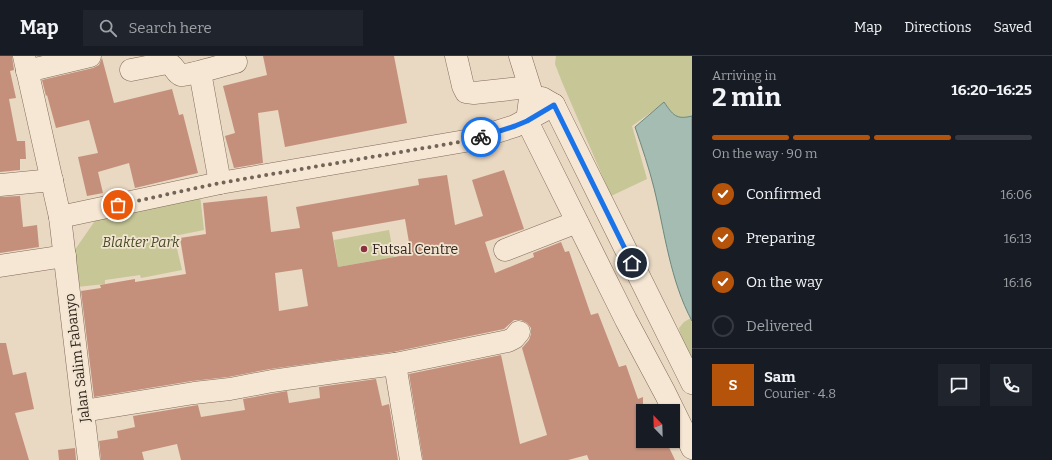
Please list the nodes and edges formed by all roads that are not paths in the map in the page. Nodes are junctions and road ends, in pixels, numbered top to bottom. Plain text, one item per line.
1 (90, 56) edge
2 (456, 56) edge
3 (236, 62) dead end
4 (25, 63) edge
5 (130, 70) dead end
6 (526, 71) edge
7 (200, 72) junction
8 (554, 105) junction
9 (527, 121) junction
10 (52, 180) junction
11 (220, 183) junction
12 (0, 185) edge
13 (60, 217) junction
14 (577, 222) junction
15 (505, 250) dead end
16 (65, 256) junction
17 (0, 266) edge
18 (519, 332) dead end
19 (395, 364) junction
20 (692, 384) edge
21 (82, 411) junction
22 (692, 448) edge
23 (89, 460) edge
24 (411, 460) edge

1 - 4 street
2 - 6 street
3 - 7 street
4 - 10 street, Jalan Salim Fabanyo
5 - 7 street
6 - 8 street
6 - 9 street
7 - 11 street
8 - 9 street
8 - 20 street
9 - 11 street
9 - 14 street
10 - 12 street
10 - 13 street, Jalan Salim Fabanyo
11 - 13 street
13 - 16 street, Jalan Salim Fabanyo
14 - 15 street
14 - 22 street
16 - 17 street
16 - 21 street, Jalan Salim Fabanyo
18 - 19 street
19 - 21 street
19 - 24 street
21 - 23 street, Jalan Salim Fabanyo

